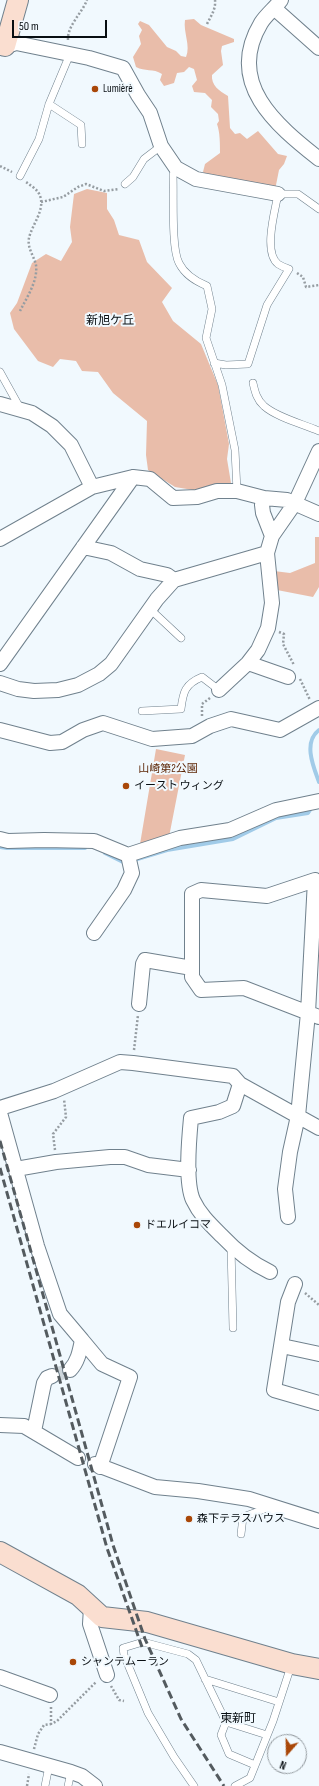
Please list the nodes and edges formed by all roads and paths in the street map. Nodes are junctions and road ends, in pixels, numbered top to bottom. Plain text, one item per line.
1 (18, 0) edge
2 (87, 0) edge
3 (215, 0) edge
4 (278, 4) edge
5 (206, 24) dead end
6 (3, 47) edge
7 (319, 48) edge
8 (70, 54) junction
9 (49, 104) junction
10 (82, 144) dead end
11 (161, 146) junction
12 (319, 159) edge
13 (176, 168) junction
14 (20, 176) dead end
15 (125, 184) joint
16 (278, 194) junction
17 (319, 209) edge
18 (289, 270) junction
19 (319, 285) edge
20 (20, 311) dead end
21 (214, 363) junction
22 (0, 372) edge
23 (253, 383) dead end
24 (0, 404) edge
25 (21, 410) junction
26 (319, 431) edge
27 (319, 451) edge
28 (133, 477) junction
29 (92, 487) junction
30 (237, 491) junction
31 (264, 498) junction
32 (295, 503) junction
33 (319, 514) edge
34 (272, 536) junction
35 (0, 539) edge
36 (83, 547) junction
37 (267, 553) junction
38 (174, 580) junction
39 (150, 609) junction
40 (181, 638) dead end
41 (248, 663) junction
42 (0, 664) edge
43 (288, 677) dead end
44 (0, 683) edge
45 (219, 690) junction
46 (319, 708) edge
47 (142, 711) dead end
48 (210, 726) junction
49 (0, 730) edge
50 (319, 801) edge
51 (0, 839) edge
52 (128, 855) junction
53 (94, 933) dead end
54 (192, 968) junction
55 (139, 1004) joint
56 (313, 1015) edge
57 (133, 1063) junction
58 (240, 1084) junction
59 (63, 1087) junction
60 (0, 1108) edge
61 (0, 1113) edge
62 (298, 1116) junction
63 (319, 1128) edge
64 (56, 1162) junction
65 (16, 1169) junction
66 (189, 1170) junction
67 (288, 1217) dead end
68 (231, 1247) junction
69 (270, 1272) dead end
70 (295, 1284) dead end
71 (233, 1328) dead end
72 (82, 1340) junction
73 (282, 1346) junction
74 (319, 1354) edge
75 (70, 1370) tunnel mouth
76 (52, 1376) tunnel mouth
77 (319, 1403) edge
78 (0, 1425) edge
79 (34, 1432) junction
80 (78, 1458) dead end
81 (272, 1506) junction
82 (319, 1521) edge
83 (241, 1534) dead end
84 (0, 1552) edge
85 (91, 1608) junction
86 (292, 1664) junction
87 (319, 1669) edge
88 (106, 1675) junction
89 (0, 1678) edge
90 (205, 1679) junction
91 (50, 1695) joint
92 (124, 1701) dead end
93 (279, 1702) junction
94 (226, 1722) junction
95 (267, 1734) edge
96 (267, 1735) joint
97 (0, 1752) edge
98 (255, 1765) junction
99 (49, 1766) junction
100 (70, 1779) edge
101 (45, 1786) edge
102 (95, 1786) edge
103 (194, 1786) edge
104 (235, 1786) edge

1 - 6 street
2 - 8 path
3 - 5 path
4 - 7 street
4 - 12 street
6 - 8 street
8 - 9 lane
8 - 11 street
9 - 10 lane
9 - 14 lane
11 - 13 street
11 - 15 lane
13 - 16 street
13 - 21 lane
15 - 20 path
16 - 17 lane
16 - 18 lane
18 - 19 path
18 - 21 lane
21 - 30 lane
22 - 25 lane
23 - 26 lane
24 - 25 street
25 - 29 street
27 - 32 street
28 - 29 street
28 - 30 street
28 - 36 street
29 - 35 street
30 - 31 street
31 - 32 street
31 - 34 street
32 - 33 street
32 - 34 street
34 - 37 street
36 - 38 street
36 - 42 street
37 - 38 street
37 - 41 street
38 - 39 street
39 - 40 lane
39 - 44 street
41 - 43 street
41 - 45 street
45 - 47 lane
45 - 48 path
46 - 48 street
48 - 49 street
50 - 52 street
51 - 52 street
52 - 53 street
54 - 55 street
54 - 56 street
54 - 56 street
55 - 57 path
56 - 62 street
57 - 58 street
57 - 59 street
58 - 62 street
58 - 66 street
59 - 60 street
59 - 64 path
61 - 65 street
62 - 63 street
62 - 67 street
64 - 65 street
64 - 66 street
65 - 72 street
66 - 68 street
68 - 69 street
68 - 71 lane
70 - 73 street
72 - 75 street
72 - 81 street
73 - 74 street
73 - 77 street
76 - 79 street
78 - 79 street
79 - 80 street
81 - 82 street
81 - 83 lane
84 - 85 street
85 - 86 street
85 - 88 street
86 - 87 street
86 - 93 lane
88 - 91 path
88 - 92 path
89 - 91 street
90 - 93 lane
90 - 94 lane
90 - 103 lane
93 - 95 lane
94 - 96 lane
94 - 98 lane
96 - 98 lane
97 - 99 street
98 - 104 lane
99 - 100 street
99 - 101 lane
100 - 102 street

